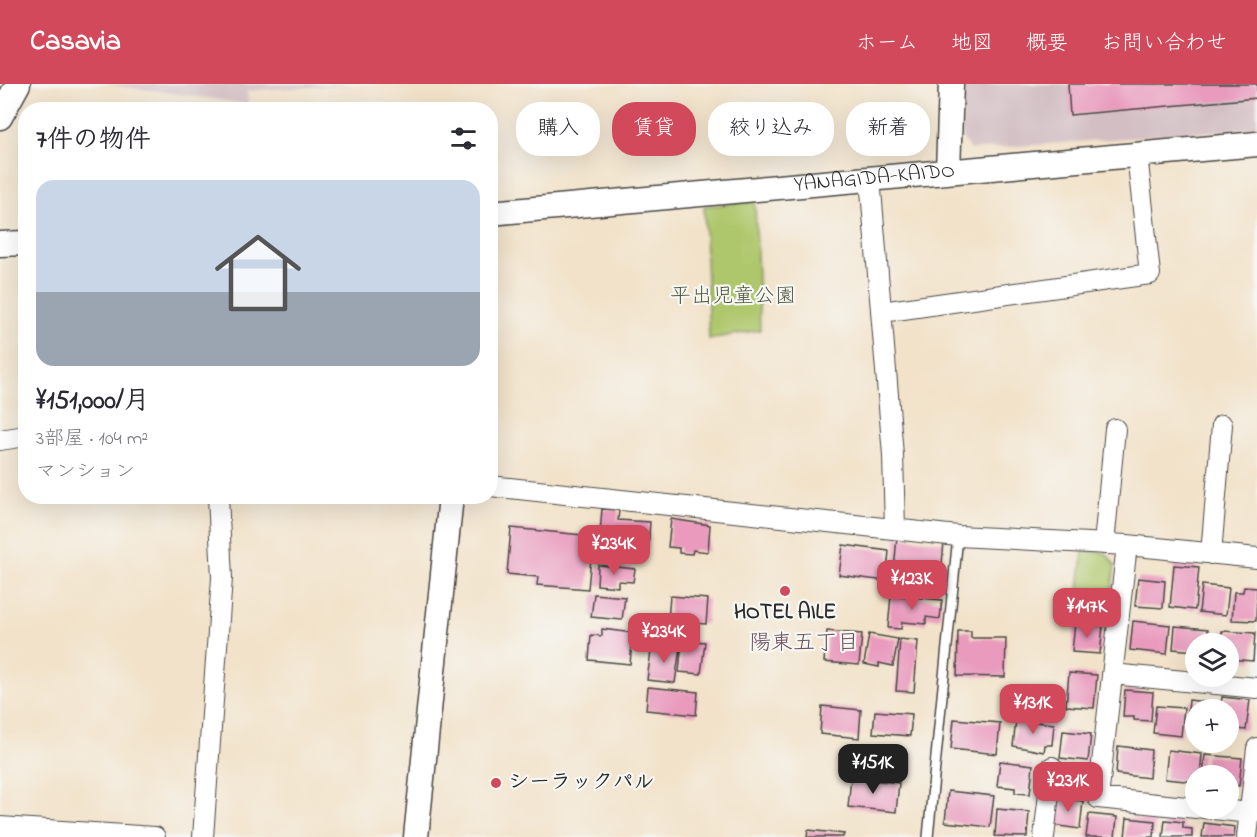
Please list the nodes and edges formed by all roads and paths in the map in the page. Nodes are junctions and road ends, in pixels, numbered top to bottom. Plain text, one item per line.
1 (18, 84) edge
2 (951, 84) edge
3 (0, 117) edge
4 (1257, 144) edge
5 (1137, 154) junction
6 (948, 171) junction
7 (870, 178) junction
8 (498, 212) edge
9 (18, 243) edge
10 (0, 244) edge
11 (882, 312) junction
12 (1222, 426) dead end
13 (1115, 429) dead end
14 (18, 437) edge
15 (0, 440) edge
16 (498, 487) edge
17 (218, 504) edge
18 (450, 504) edge
19 (895, 529) junction
20 (958, 536) junction
21 (1104, 544) junction
22 (1127, 545) junction
23 (1210, 554) junction
24 (1257, 558) edge
25 (1112, 674) junction
26 (1257, 688) edge
27 (1257, 748) edge
28 (1052, 767) dead end
29 (1185, 807) edge
30 (1239, 812) edge
31 (1250, 813) junction
32 (0, 828) edge
33 (155, 837) edge
34 (203, 837) edge
35 (416, 837) edge
36 (927, 837) edge
37 (1044, 837) edge
38 (1247, 837) edge

1 - 3 street
2 - 6 street
4 - 5 street, YANAGIDA-KAIDO
5 - 6 street, YANAGIDA-KAIDO
5 - 11 street
6 - 7 street, YANAGIDA-KAIDO
7 - 8 street, YANAGIDA-KAIDO
7 - 11 street
9 - 10 street
11 - 19 street
12 - 23 street
13 - 21 street
14 - 15 street
16 - 19 street
17 - 34 street
18 - 35 street
19 - 20 street
20 - 21 street
20 - 36 lane
21 - 22 street
22 - 23 street
22 - 25 street
23 - 24 street
25 - 26 street
25 - 29 street
27 - 31 street
28 - 37 street
30 - 31 street
31 - 38 street
32 - 33 street

